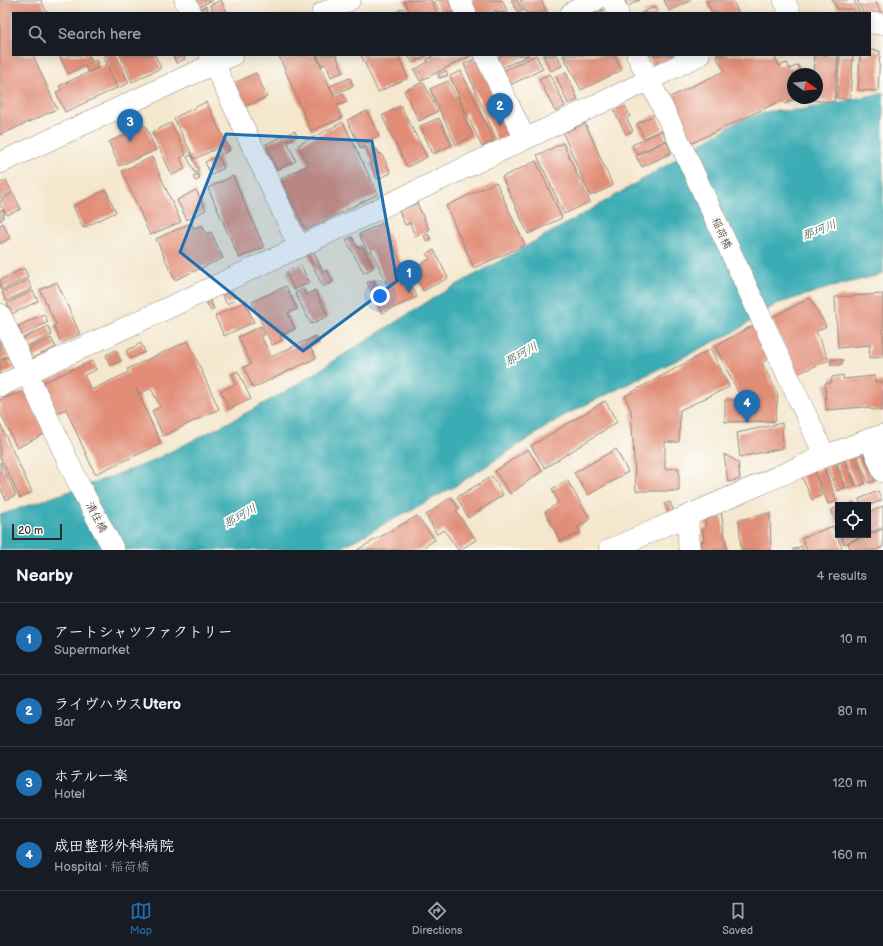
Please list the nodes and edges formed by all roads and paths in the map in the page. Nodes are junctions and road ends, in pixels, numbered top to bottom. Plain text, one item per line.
1 (185, 0) edge
2 (350, 0) edge
3 (460, 0) edge
4 (596, 0) edge
5 (612, 0) edge
6 (784, 0) edge
7 (191, 12) edge
8 (324, 12) edge
9 (466, 12) edge
10 (573, 12) edge
11 (618, 12) edge
12 (790, 12) edge
13 (871, 24) edge
14 (883, 24) edge
15 (228, 56) edge
16 (488, 56) edge
17 (637, 56) edge
18 (697, 56) edge
19 (212, 59) edge
20 (649, 80) junction
21 (525, 140) junction
22 (0, 163) edge
23 (299, 247) junction
24 (0, 314) edge
25 (27, 373) junction
26 (0, 386) edge
27 (876, 437) edge
28 (825, 456) junction
29 (883, 472) edge
30 (688, 516) junction
31 (114, 550) edge
32 (609, 550) edge
33 (689, 550) edge

1 - 7 street
2 - 8 street
3 - 9 street
4 - 10 street
5 - 11 street
6 - 12 street
13 - 14 street
15 - 19 street
16 - 21 street
17 - 20 street, 稲荷橋
18 - 20 street
19 - 22 street
19 - 23 street
20 - 21 street
20 - 28 street, 稲荷橋
21 - 23 street
23 - 25 street
24 - 25 street, 清住橋
25 - 26 street
25 - 31 street, 清住橋
27 - 28 street
27 - 29 street
28 - 30 street
30 - 32 street
30 - 33 street

